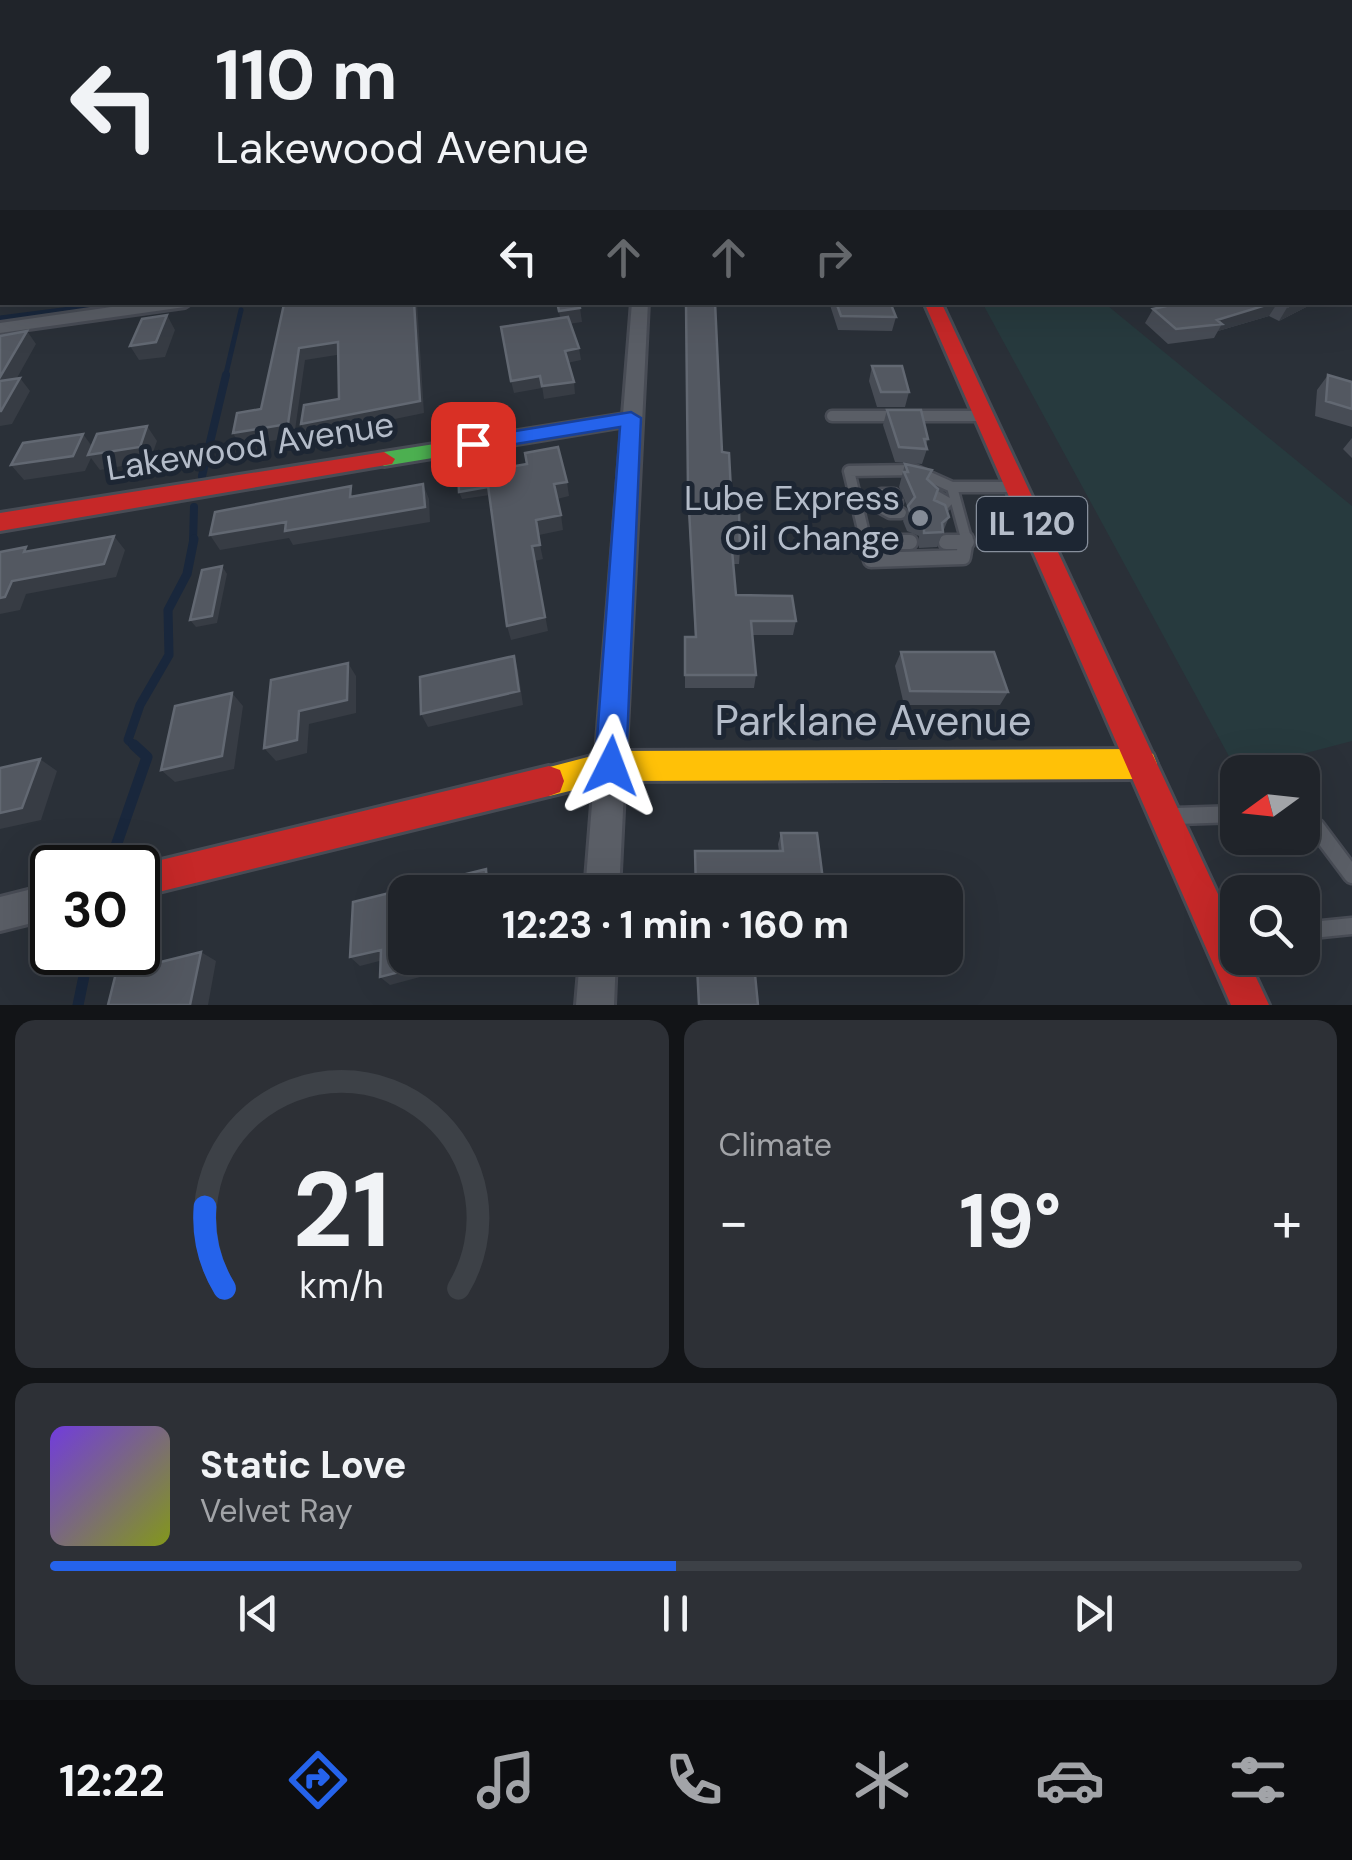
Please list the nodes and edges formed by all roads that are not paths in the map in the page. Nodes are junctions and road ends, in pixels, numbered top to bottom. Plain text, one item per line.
1 (164, 305) edge
2 (640, 305) edge
3 (933, 305) edge
4 (0, 328) edge
5 (832, 416) dead end
6 (982, 416) junction
7 (631, 418) junction
8 (952, 486) junction
9 (1014, 487) junction
10 (872, 503) junction
11 (856, 504) junction
12 (0, 522) edge
13 (867, 542) junction
14 (910, 542) dead end
15 (946, 542) edge
16 (967, 542) junction
17 (1142, 764) junction
18 (611, 766) junction
19 (1220, 814) edge
20 (1166, 816) junction
21 (1320, 833) edge
22 (1352, 874) edge
23 (160, 875) edge
24 (603, 875) edge
25 (30, 906) edge
26 (0, 914) edge
27 (1220, 917) edge
28 (1352, 926) edge
29 (1320, 932) edge
30 (597, 975) edge
31 (1241, 975) edge
32 (595, 1005) edge
33 (1250, 1005) edge

1 - 4 street
2 - 7 street
3 - 6 street, IL 120
5 - 6 lane
6 - 9 street, IL 120
7 - 12 street, Lakewood Avenue
7 - 18 street
8 - 9 lane
8 - 11 lane
8 - 16 lane
9 - 17 street, IL 120
10 - 10 lane
10 - 11 lane
11 - 13 lane
13 - 14 lane
13 - 16 lane
15 - 16 lane
17 - 18 street, Parklane Avenue
17 - 20 street, IL 120
18 - 23 street, Parklane Avenue
18 - 24 street
19 - 20 lane
20 - 27 street, IL 120
21 - 22 lane
25 - 26 street
28 - 29 lane
30 - 32 street
31 - 33 street, IL 120

